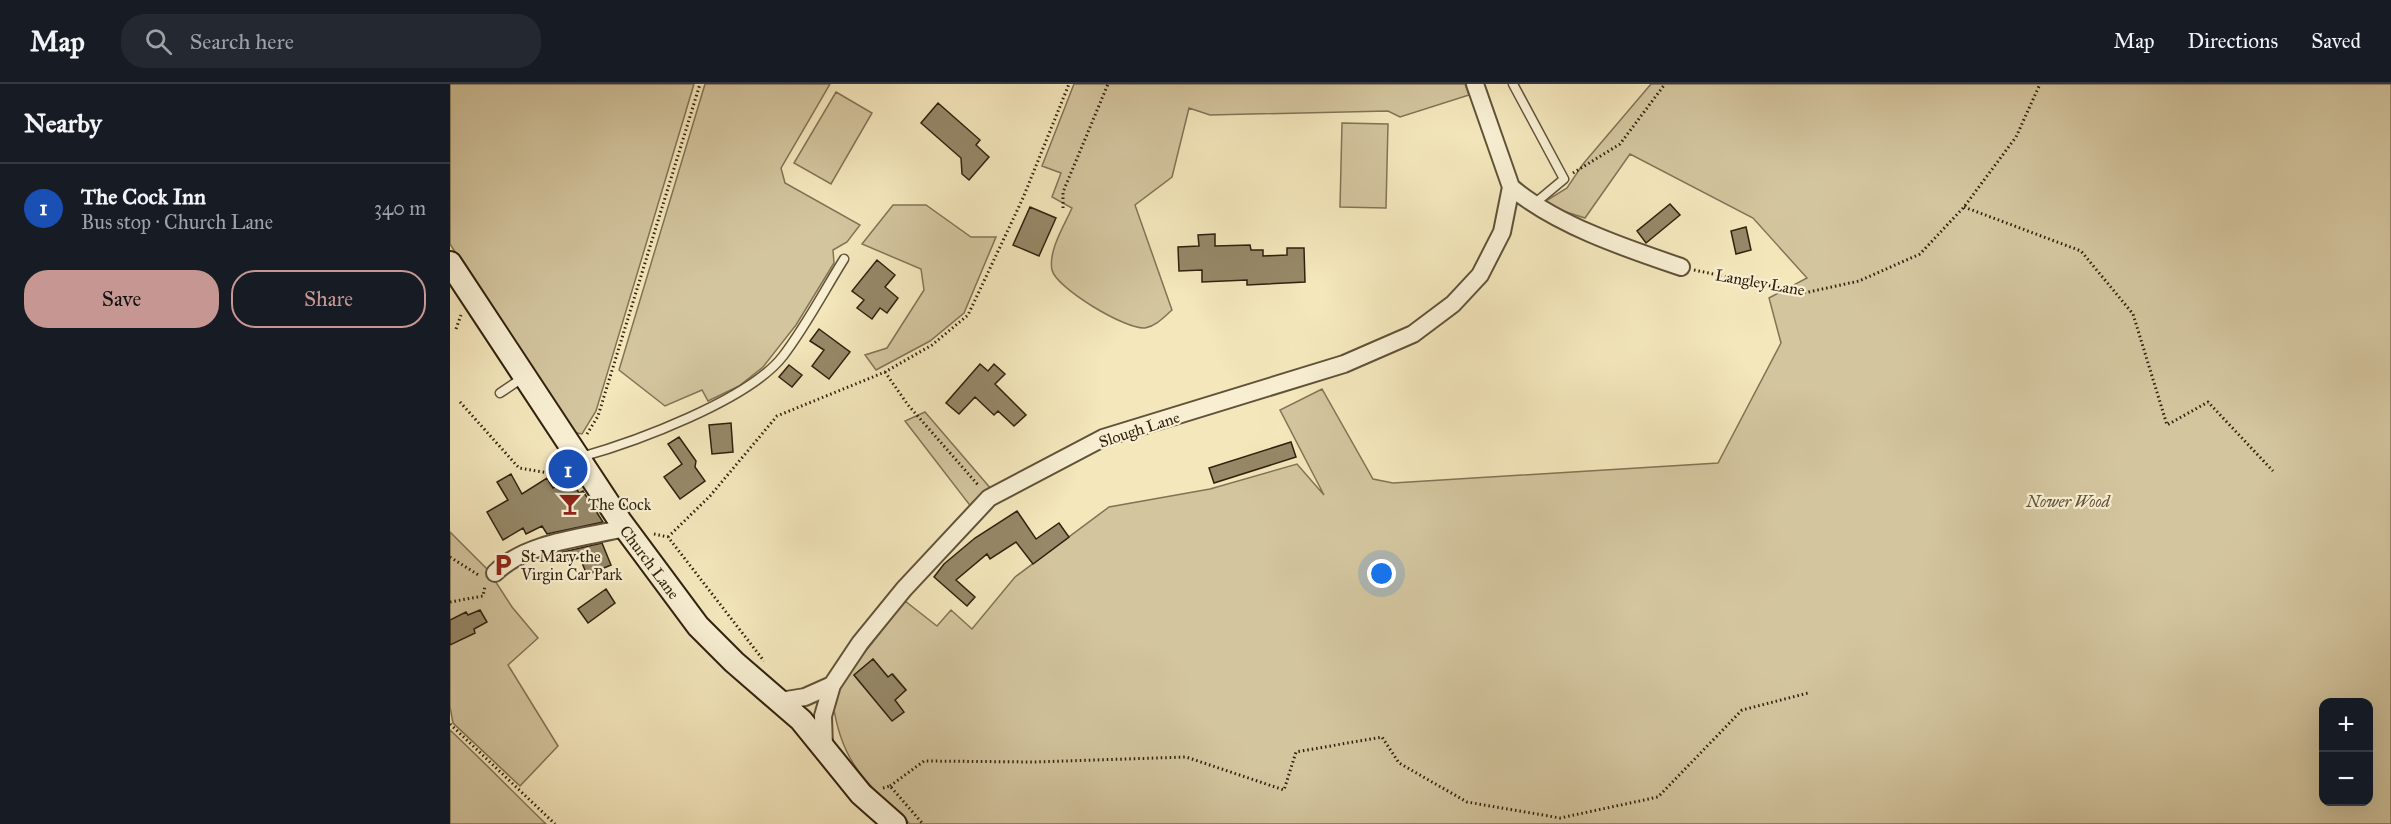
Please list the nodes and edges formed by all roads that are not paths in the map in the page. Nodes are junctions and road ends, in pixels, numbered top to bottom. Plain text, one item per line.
1 (1475, 84) edge
2 (1513, 84) edge
3 (1511, 187) junction
4 (1532, 205) junction
5 (1504, 219) junction
6 (844, 259) dead end
7 (1681, 267) road end
8 (453, 276) edge
9 (524, 376) junction
10 (500, 393) dead end
11 (578, 458) junction
12 (625, 528) junction
13 (495, 573) dead end
14 (832, 686) junction
15 (780, 701) junction
16 (824, 747) junction
17 (894, 824) edge

1 - 3 street
2 - 4 lane
3 - 4 street
3 - 5 street, Slough Lane
4 - 5 street
4 - 7 street
5 - 14 street, Slough Lane
6 - 11 lane
8 - 9 street, Church Lane
9 - 10 lane
9 - 11 street, Church Lane
11 - 12 street, Church Lane
12 - 13 street
12 - 15 street, Church Lane
14 - 15 street
14 - 16 street, Slough Lane
15 - 16 street, Church Lane
16 - 17 street, Church Lane

